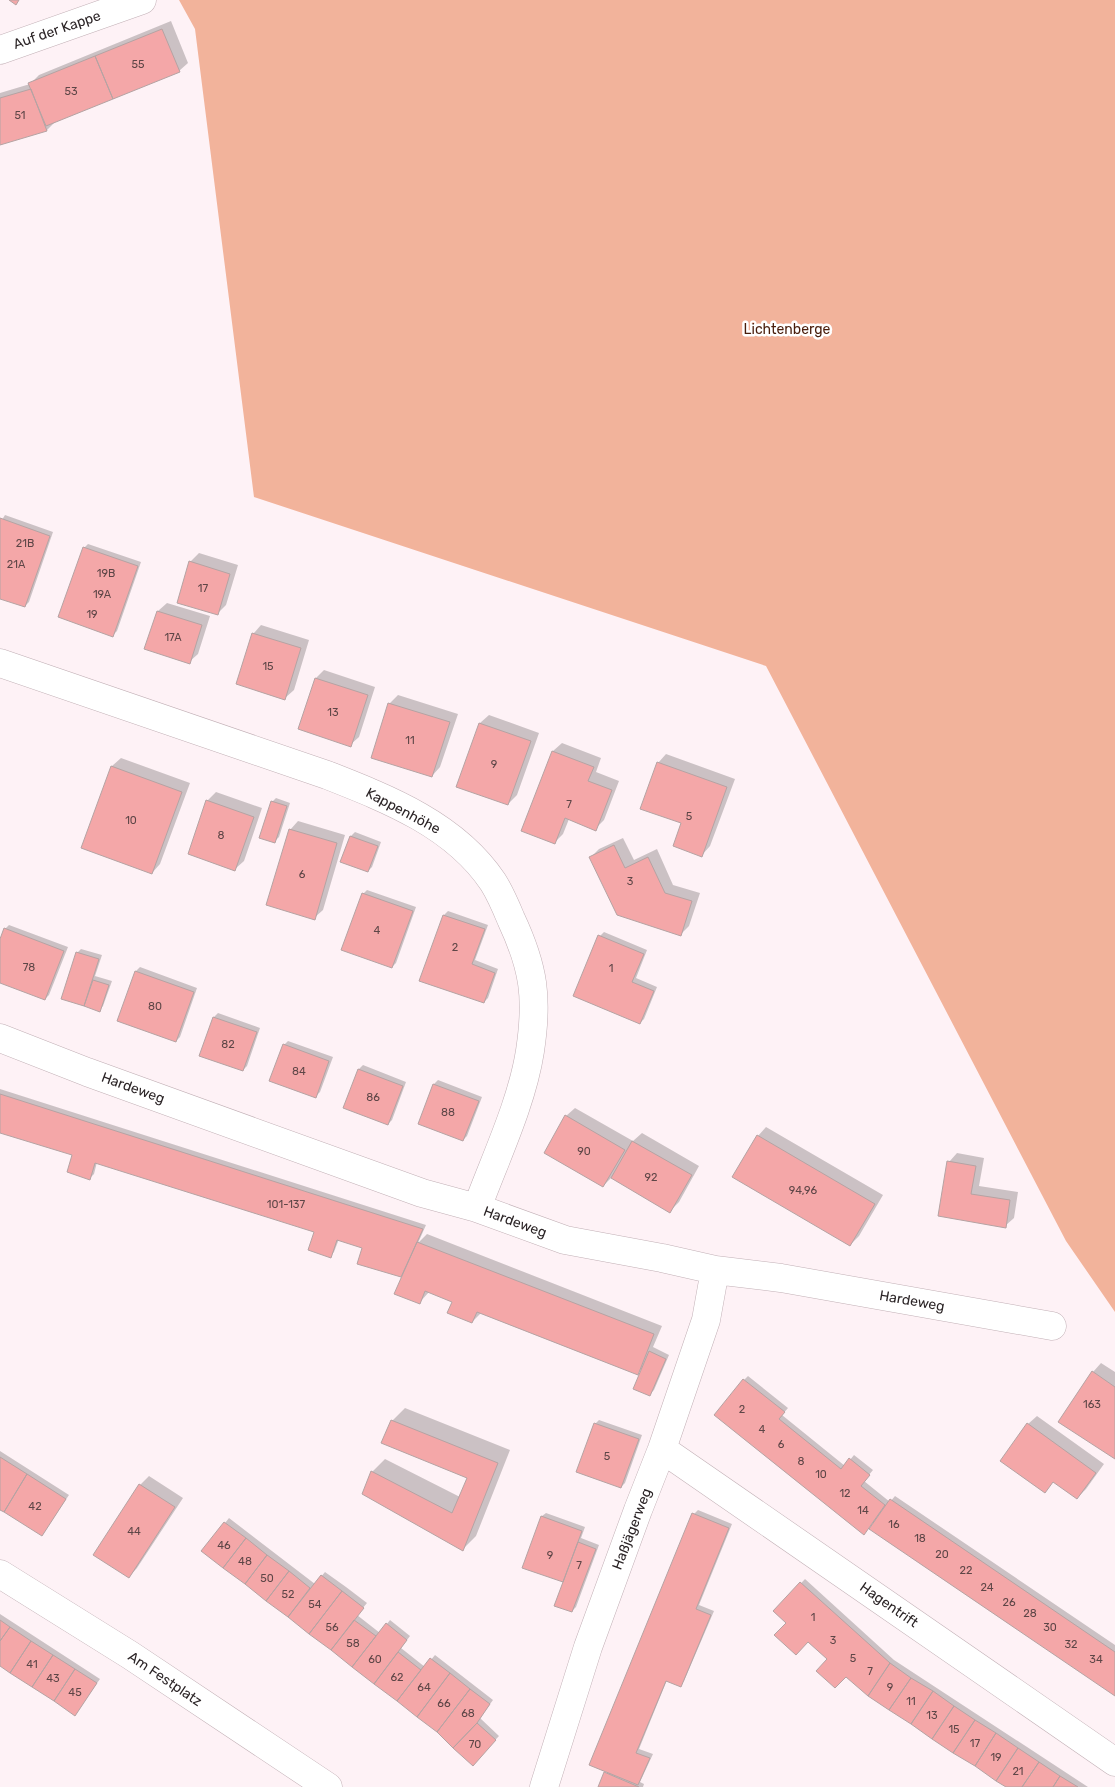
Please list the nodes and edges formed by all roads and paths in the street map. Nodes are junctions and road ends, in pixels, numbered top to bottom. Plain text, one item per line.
1 (142, 0) edge
2 (0, 50) edge
3 (0, 663) edge
4 (0, 1038) edge
5 (477, 1208) junction
6 (715, 1270) junction
7 (1052, 1326) dead end
8 (662, 1449) junction
9 (0, 1574) edge
10 (1115, 1762) edge
11 (328, 1787) edge
12 (544, 1787) edge

1 - 2 street, Auf der Kappe
3 - 5 street, Kappenhöhe
4 - 5 street, Hardeweg
5 - 6 street, Hardeweg
6 - 7 street, Hardeweg
6 - 8 street, Haßjägerweg
8 - 10 street, Hagentrift
8 - 12 street, Haßjägerweg
9 - 11 street, Am Festplatz

